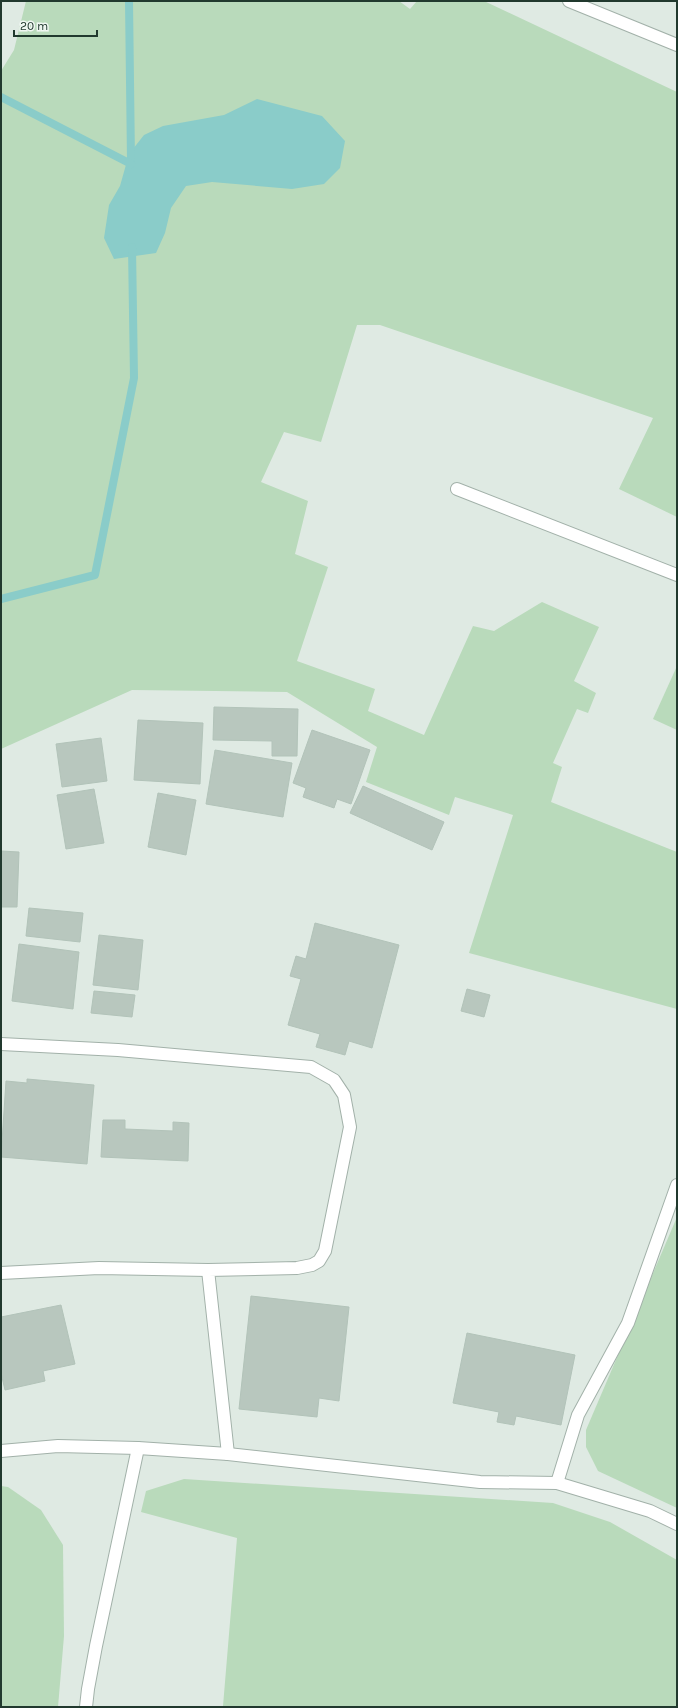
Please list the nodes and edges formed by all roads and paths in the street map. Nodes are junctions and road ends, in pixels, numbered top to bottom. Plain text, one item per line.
1 (569, 1) edge
2 (677, 45) edge
3 (457, 489) dead end
4 (677, 575) edge
5 (1, 1044) edge
6 (677, 1185) edge
7 (208, 1270) junction
8 (1, 1272) edge
9 (138, 1448) junction
10 (1, 1451) edge
11 (228, 1454) junction
12 (557, 1483) junction
13 (677, 1524) edge
14 (86, 1707) edge

1 - 2 street
3 - 4 street
5 - 7 street
6 - 12 street
7 - 8 street
7 - 11 street
9 - 10 street
9 - 11 street
9 - 14 street
11 - 12 street
12 - 13 street

